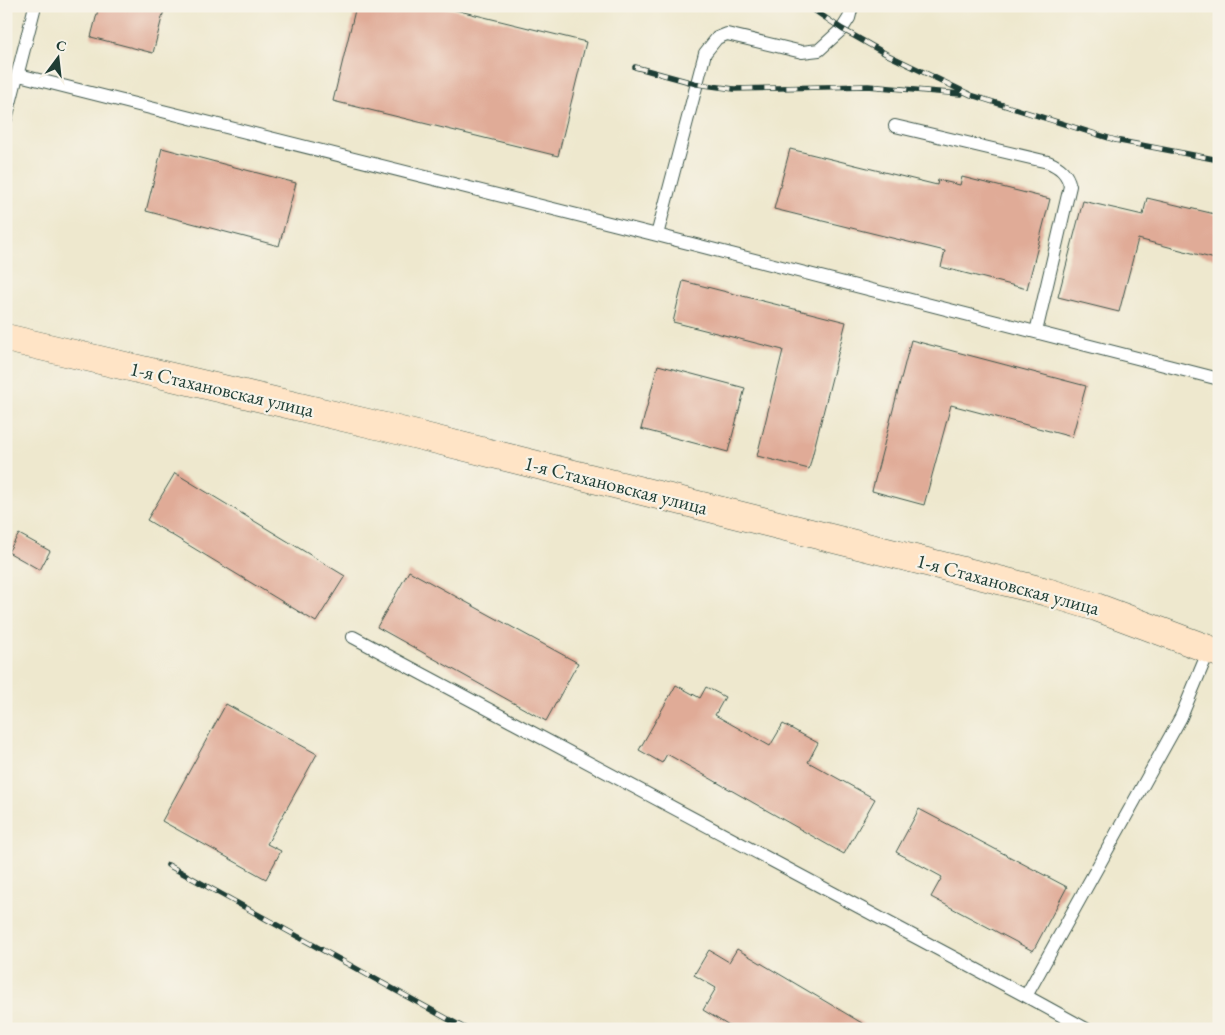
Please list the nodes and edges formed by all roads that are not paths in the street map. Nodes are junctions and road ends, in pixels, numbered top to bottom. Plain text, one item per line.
1 (35, 6) edge
2 (852, 6) edge
3 (19, 74) junction
4 (6, 119) edge
5 (895, 126) dead end
6 (657, 235) junction
7 (1036, 332) junction
8 (6, 338) edge
9 (1219, 379) edge
10 (353, 637) dead end
11 (1214, 652) edge
12 (1026, 996) junction
13 (1086, 1029) edge

1 - 3 lane
2 - 6 lane
3 - 4 lane
3 - 6 lane
5 - 7 lane
6 - 7 lane
7 - 9 lane
8 - 11 main road, 1-я Стахановская улица
10 - 12 lane
11 - 12 lane
12 - 13 lane

